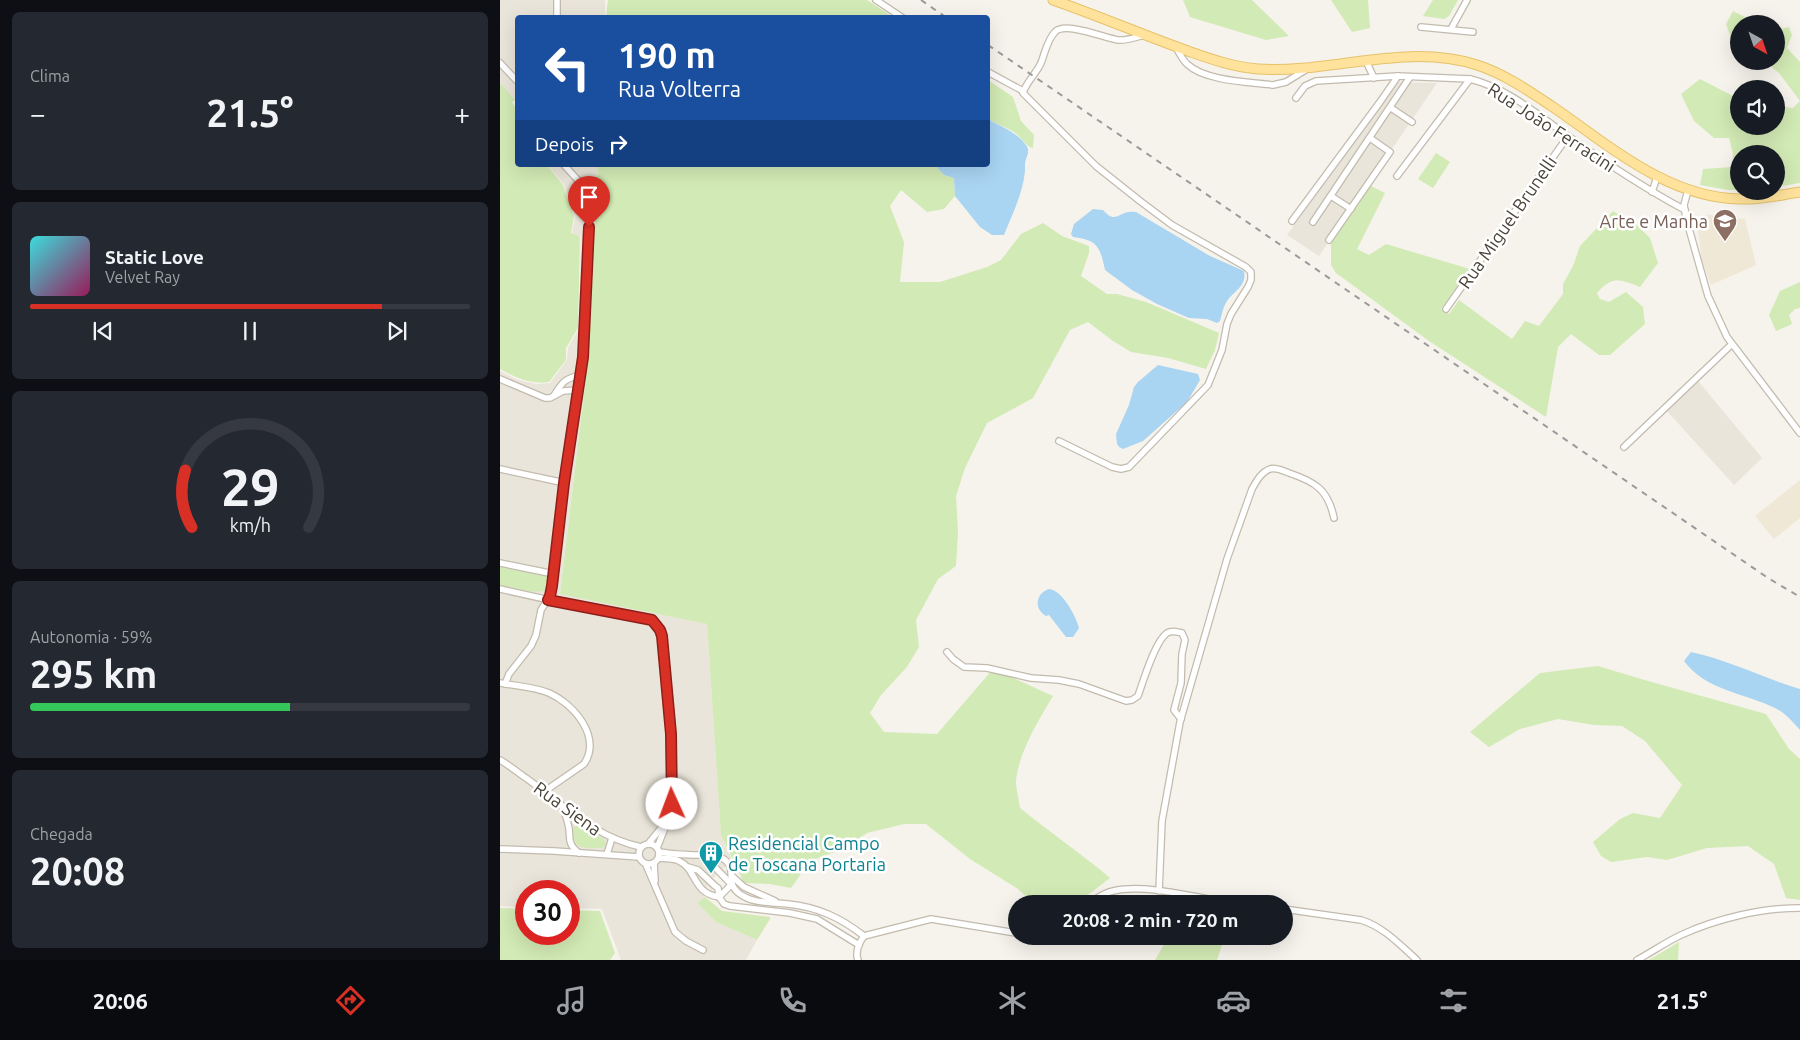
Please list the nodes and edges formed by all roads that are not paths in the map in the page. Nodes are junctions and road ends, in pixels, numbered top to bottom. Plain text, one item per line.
1 (557, 0) edge
2 (876, 0) edge
3 (1053, 0) edge
4 (1466, 0) edge
5 (556, 15) edge
6 (898, 15) edge
7 (1421, 27) dead end
8 (1452, 29) junction
9 (1473, 32) dead end
10 (1144, 35) junction
11 (1176, 46) junction
12 (1366, 61) junction
13 (500, 63) edge
14 (1309, 68) junction
15 (990, 73) edge
16 (1398, 76) junction
17 (1410, 77) junction
18 (1374, 78) junction
19 (515, 79) edge
20 (1470, 79) junction
21 (1023, 91) junction
22 (1296, 98) dead end
23 (1390, 108) junction
24 (1412, 122) dead end
25 (1568, 136) junction
26 (1370, 138) junction
27 (566, 167) edge
28 (1396, 176) dead end
29 (1657, 177) junction
30 (1688, 190) junction
31 (1652, 192) junction
32 (1800, 192) edge
33 (1331, 196) junction
34 (1351, 209) junction
35 (1685, 210) junction
36 (1292, 221) dead end
37 (1313, 222) dead end
38 (1329, 240) dead end
39 (1446, 309) dead end
40 (1731, 345) junction
41 (580, 375) junction
42 (500, 380) edge
43 (578, 390) junction
44 (554, 396) junction
45 (1800, 433) edge
46 (1059, 441) dead end
47 (1624, 447) dead end
48 (500, 469) edge
49 (564, 483) junction
50 (1334, 518) dead end
51 (500, 563) edge
52 (554, 574) junction
53 (500, 589) edge
54 (548, 600) junction
55 (947, 652) dead end
56 (502, 683) edge
57 (1181, 719) junction
58 (500, 760) edge
59 (545, 792) junction
60 (561, 805) junction
61 (668, 819) junction
62 (584, 822) junction
63 (569, 827) junction
64 (612, 838) junction
65 (568, 840) junction
66 (645, 846) junction
67 (500, 849) edge
68 (554, 851) junction
69 (579, 853) junction
70 (607, 854) junction
71 (702, 854) junction
72 (657, 855) junction
73 (639, 857) junction
74 (646, 865) junction
75 (688, 867) junction
76 (732, 876) junction
77 (656, 883) junction
78 (731, 884) junction
79 (1159, 891) junction
80 (1102, 895) edge
81 (1180, 895) edge
82 (719, 897) junction
83 (782, 903) junction
84 (792, 904) junction
85 (1800, 908) edge
86 (822, 910) junction
87 (1293, 910) edge
88 (790, 913) junction
89 (817, 919) junction
90 (1008, 932) edge
91 (864, 936) junction
92 (859, 945) junction
93 (703, 950) dead end
94 (858, 960) edge
95 (1417, 960) edge
96 (1637, 960) edge

1 - 5 street
2 - 6 street
3 - 10 main road
4 - 8 street
7 - 8 street
8 - 9 street
10 - 11 main road
10 - 21 street
11 - 14 main road
11 - 14 street
12 - 14 main road
12 - 18 street
12 - 29 main road
13 - 19 street
15 - 21 street
16 - 17 street, Rua João Ferracini
16 - 18 street, Rua João Ferracini
16 - 36 street
17 - 20 street, Rua João Ferracini
17 - 23 street
18 - 22 street, Rua João Ferracini
20 - 25 street, Rua João Ferracini
20 - 28 street
21 - 46 street
23 - 24 street
23 - 26 street
25 - 31 street, Rua João Ferracini
25 - 39 street, Rua Miguel Brunelli
26 - 33 street
26 - 34 street
27 - 41 street
29 - 30 main road
29 - 31 street
30 - 32 main road
30 - 35 street
31 - 35 street, Rua João Ferracini
33 - 34 street
33 - 37 street
34 - 38 street
35 - 40 street
40 - 45 street
40 - 47 street
41 - 43 street
41 - 44 street
42 - 44 street
43 - 44 street
43 - 49 street
48 - 49 street
49 - 52 street
50 - 57 street
51 - 52 street
52 - 54 street
53 - 54 street
54 - 56 street
54 - 61 street
55 - 57 street
56 - 59 street
57 - 79 street
58 - 59 street, Rua Siena
59 - 60 street, Rua Siena
60 - 62 street, Rua Siena
60 - 63 street
61 - 66 street
61 - 72 street
62 - 63 street
62 - 64 street, Rua Siena
63 - 65 street
64 - 66 street, Rua Siena
64 - 70 street
65 - 68 street
65 - 69 street
66 - 72 street, Rua Siena
66 - 73 street
67 - 68 street
68 - 69 street
69 - 70 street
70 - 73 street
71 - 72 street
71 - 76 street
71 - 78 street
72 - 74 street
72 - 75 street
72 - 77 street
73 - 74 street
74 - 77 street
75 - 82 street
75 - 82 street
76 - 78 street
76 - 83 street
77 - 93 street
78 - 82 street
78 - 83 street
79 - 80 street
79 - 81 street
82 - 88 street
83 - 84 street
84 - 86 street
84 - 88 street
85 - 96 street
86 - 89 street
86 - 91 street
87 - 95 street
88 - 89 street
89 - 92 street
90 - 91 street
91 - 92 street
92 - 94 street

